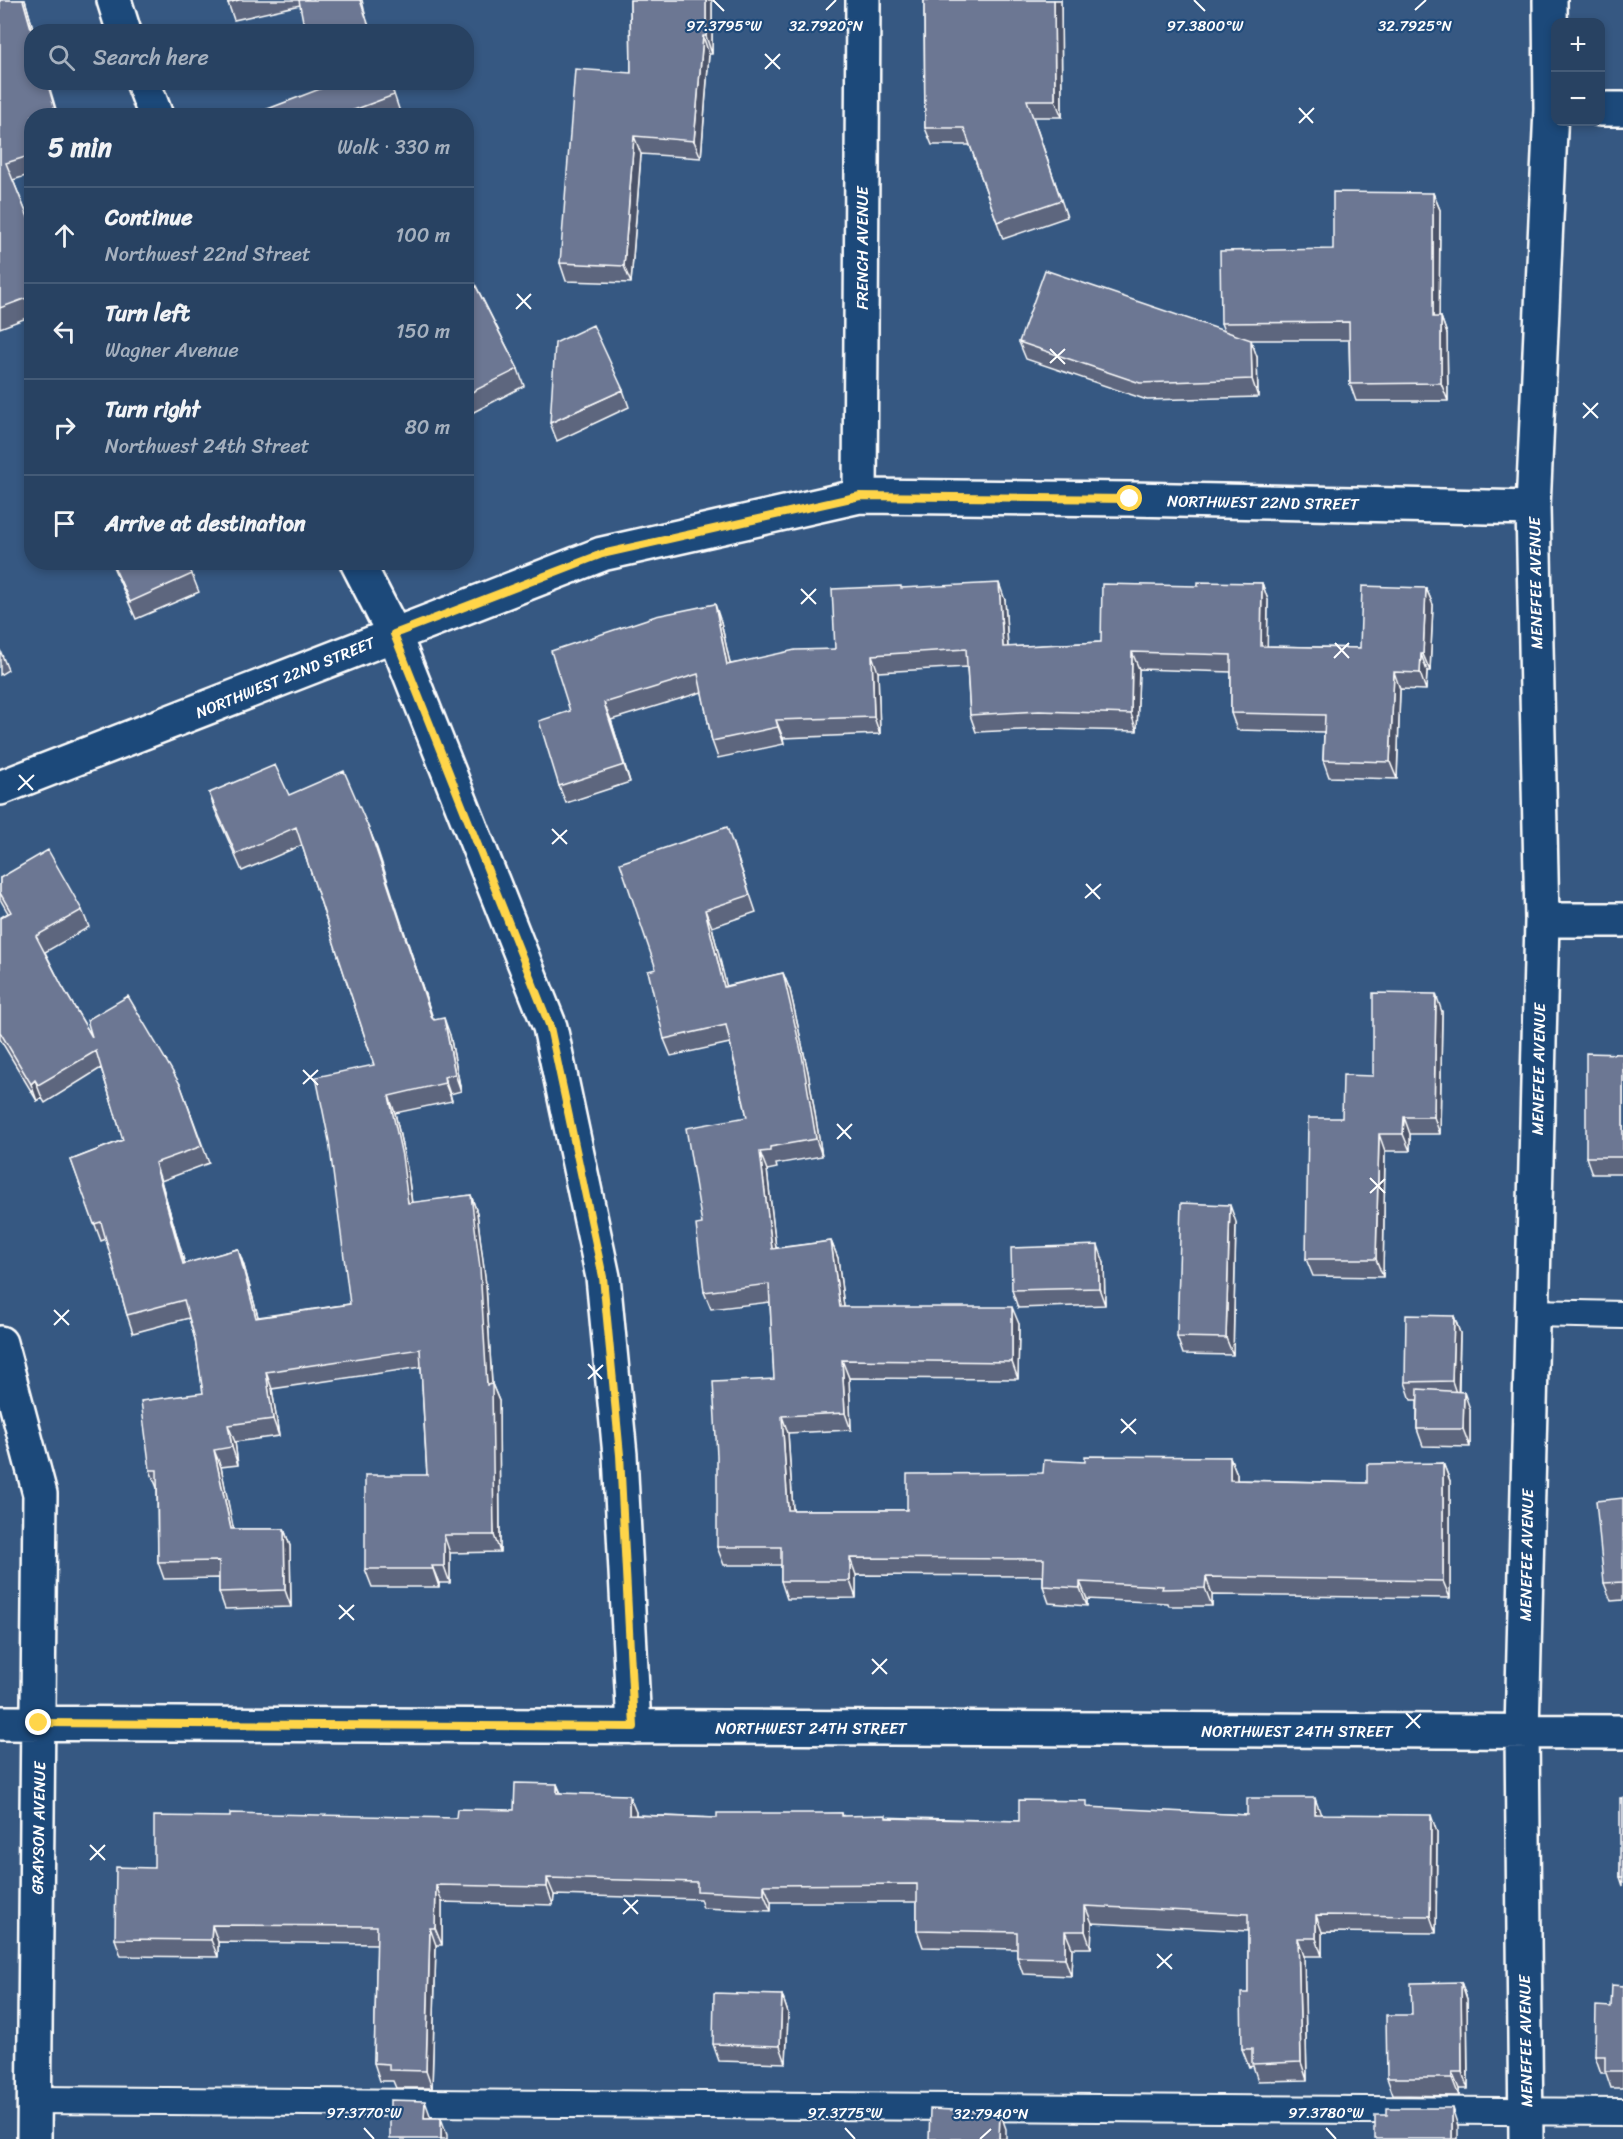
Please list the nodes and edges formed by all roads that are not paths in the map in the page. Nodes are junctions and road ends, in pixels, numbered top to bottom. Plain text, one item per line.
1 (114, 0) edge
2 (863, 0) edge
3 (1550, 0) edge
4 (122, 24) edge
5 (1552, 72) edge
6 (146, 90) edge
7 (153, 108) edge
8 (1605, 109) edge
9 (1623, 109) edge
10 (1552, 126) edge
11 (860, 496) junction
12 (1533, 508) junction
13 (361, 570) edge
14 (394, 634) junction
15 (0, 788) edge
16 (1542, 920) junction
17 (1623, 920) edge
18 (1532, 1313) junction
19 (1623, 1315) edge
20 (0, 1343) edge
21 (0, 1723) edge
22 (39, 1723) junction
23 (634, 1727) junction
24 (1522, 1732) junction
25 (1623, 1732) edge
26 (34, 2100) junction
27 (1623, 2112) edge
28 (1526, 2125) edge
29 (34, 2139) edge

1 - 4 street
2 - 11 street, FRENCH AVENUE
3 - 5 street, MENEFEE AVENUE
6 - 7 street
8 - 9 street
10 - 12 street, MENEFEE AVENUE
11 - 12 street, NORTHWEST 22ND STREET
11 - 14 street, NORTHWEST 22ND STREET
12 - 16 street, MENEFEE AVENUE
13 - 14 street
14 - 15 street, NORTHWEST 22ND STREET
14 - 23 street
16 - 17 street
16 - 18 street, MENEFEE AVENUE
18 - 19 lane
18 - 24 street, MENEFEE AVENUE
20 - 22 street, GRAYSON AVENUE
21 - 22 street, NORTHWEST 24TH STREET
22 - 23 street, NORTHWEST 24TH STREET
22 - 26 street, GRAYSON AVENUE
23 - 24 street, NORTHWEST 24TH STREET
24 - 25 street, NORTHWEST 24TH STREET
24 - 28 street, MENEFEE AVENUE
26 - 28 lane
26 - 29 street, GRAYSON AVENUE
27 - 28 lane

